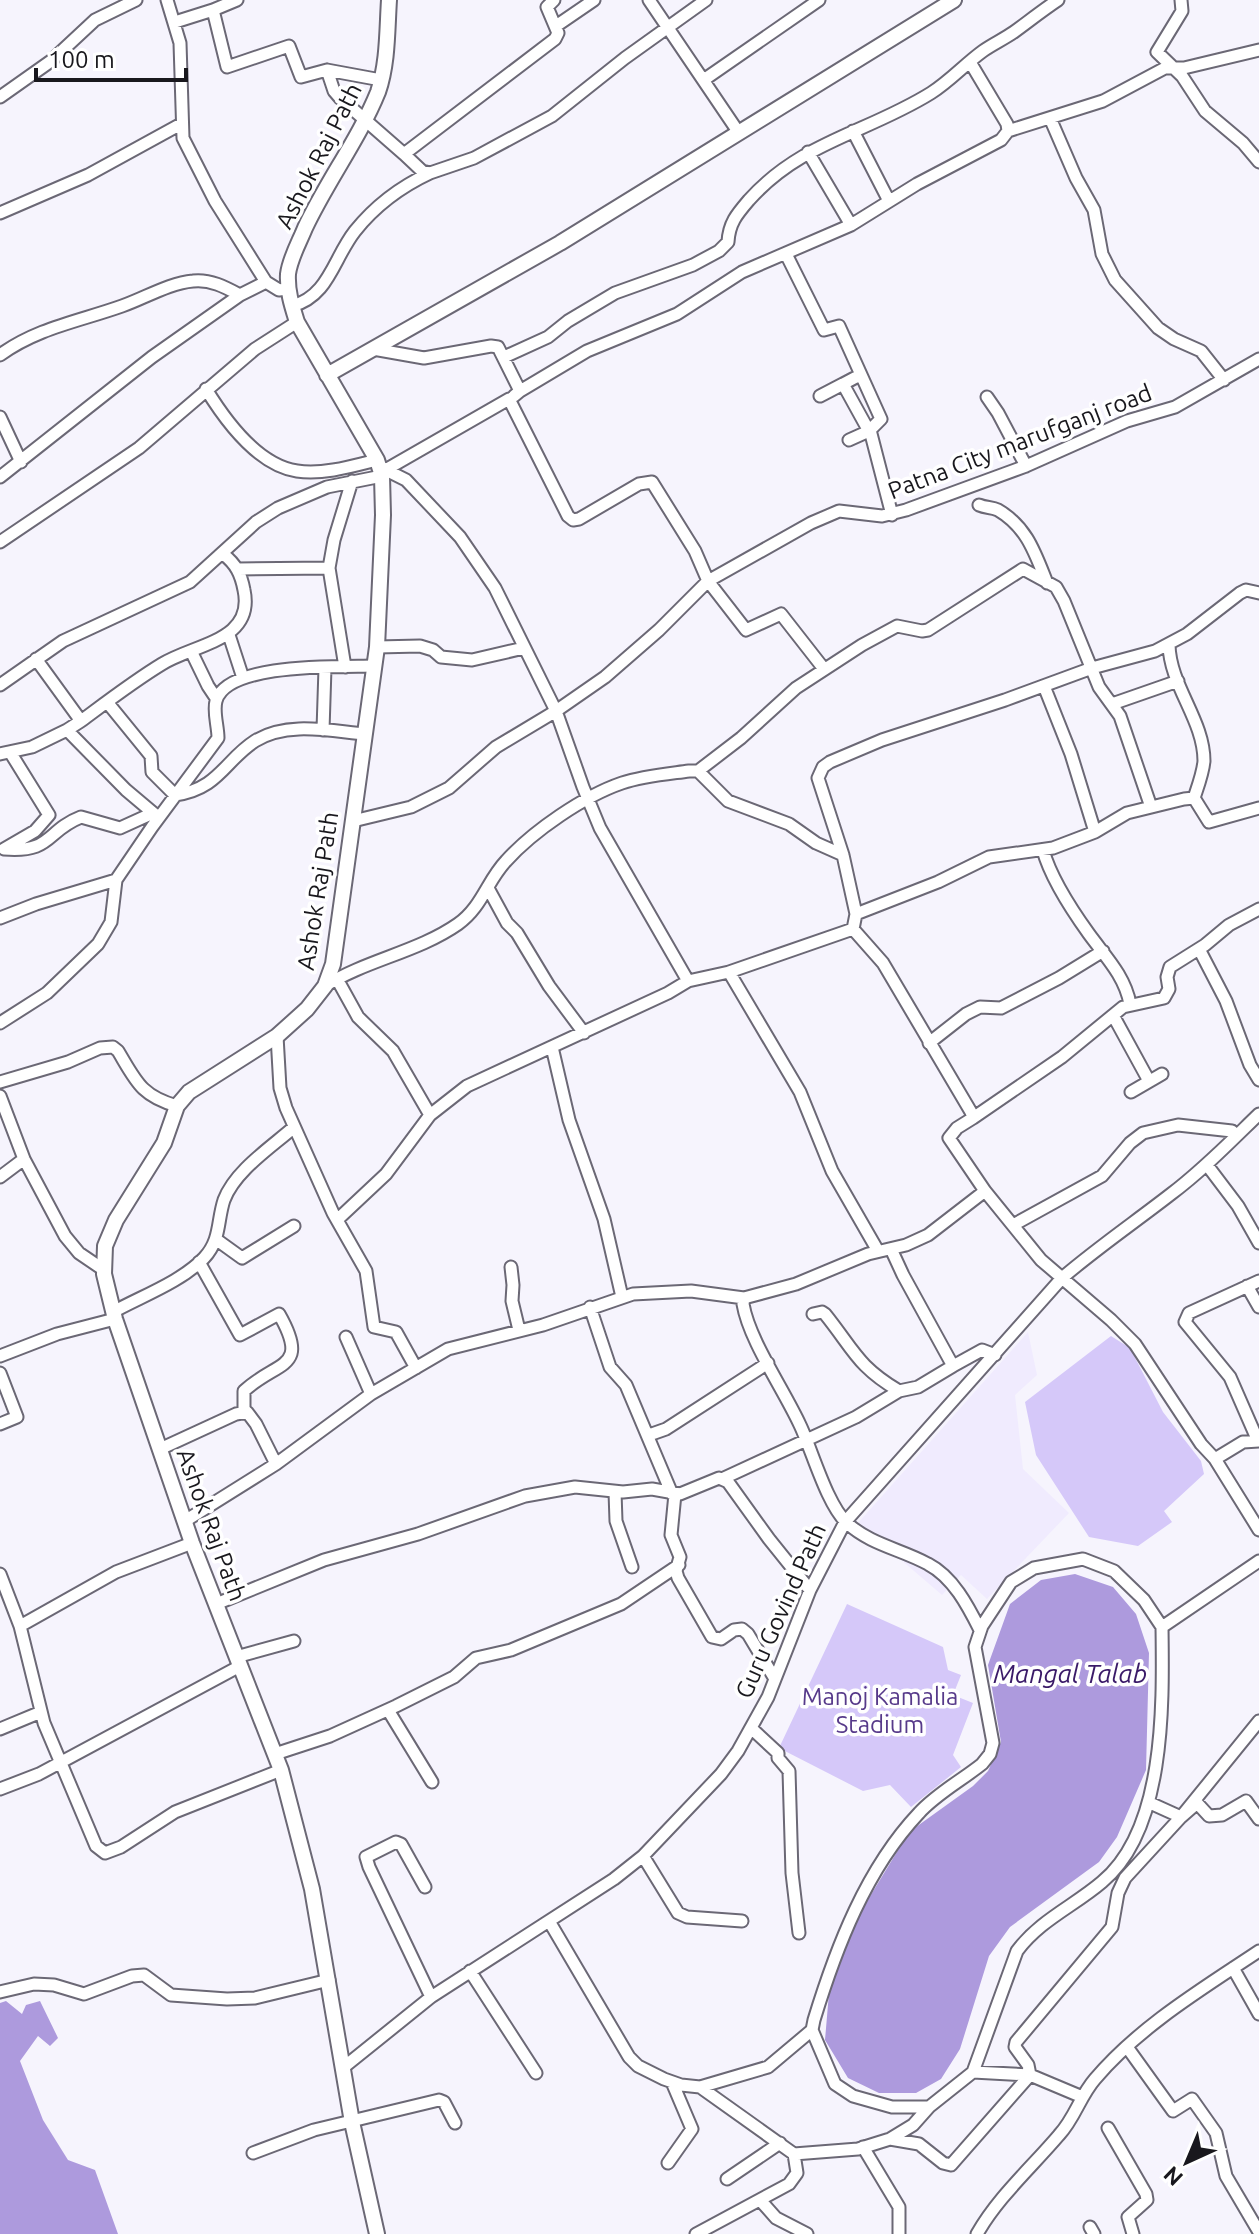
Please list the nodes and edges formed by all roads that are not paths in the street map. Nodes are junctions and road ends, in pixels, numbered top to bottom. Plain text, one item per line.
1 (136, 0) edge
2 (167, 0) edge
3 (237, 0) edge
4 (389, 0) edge
5 (554, 0) edge
6 (594, 0) edge
7 (649, 0) edge
8 (706, 0) edge
9 (819, 0) edge
10 (954, 0) edge
11 (1058, 0) edge
12 (1181, 0) edge
13 (213, 10) junction
14 (175, 22) junction
15 (556, 26) junction
16 (668, 26) junction
17 (1259, 50) edge
18 (970, 62) junction
19 (1173, 67) junction
20 (327, 70) junction
21 (705, 79) junction
22 (381, 80) junction
23 (0, 97) edge
24 (1050, 118) junction
25 (364, 121) junction
26 (181, 124) junction
27 (853, 131) junction
28 (1008, 131) junction
29 (739, 133) junction
30 (808, 152) junction
31 (404, 154) junction
32 (1259, 162) edge
33 (430, 173) junction
34 (889, 201) junction
35 (0, 213) edge
36 (851, 225) junction
37 (786, 254) junction
38 (266, 282) junction
39 (288, 289) junction
40 (240, 295) junction
41 (292, 306) junction
42 (297, 322) junction
43 (373, 349) junction
44 (0, 355) edge
45 (504, 357) junction
46 (1259, 359) edge
47 (327, 375) junction
48 (860, 375) junction
49 (1224, 380) junction
50 (843, 384) junction
51 (206, 389) junction
52 (520, 391) junction
53 (820, 396) dead end
54 (987, 397) dead end
55 (509, 399) junction
56 (0, 417) edge
57 (870, 432) junction
58 (849, 440) dead end
59 (21, 462) junction
60 (1026, 466) junction
61 (382, 468) junction
62 (0, 477) edge
63 (352, 481) junction
64 (979, 505) dead end
65 (892, 515) junction
66 (0, 542) edge
67 (223, 554) junction
68 (329, 568) junction
69 (238, 569) junction
70 (708, 581) junction
71 (1047, 583) junction
72 (1259, 593) edge
73 (229, 635) junction
74 (1169, 645) junction
75 (377, 647) junction
76 (524, 648) junction
77 (191, 651) junction
78 (36, 659) junction
79 (374, 666) junction
80 (345, 667) junction
81 (325, 668) junction
82 (1092, 668) junction
83 (824, 669) junction
84 (243, 678) junction
85 (1178, 681) junction
86 (0, 685) edge
87 (1044, 686) junction
88 (216, 698) junction
89 (107, 702) junction
90 (1112, 704) junction
91 (556, 711) junction
92 (81, 721) junction
93 (67, 730) junction
94 (323, 730) junction
95 (365, 734) junction
96 (5, 753) edge
97 (698, 771) junction
98 (175, 795) junction
99 (1194, 798) junction
100 (587, 799) junction
101 (1151, 807) junction
102 (1259, 808) edge
103 (156, 815) junction
104 (353, 821) junction
105 (1095, 832) junction
106 (2, 850) edge
107 (1043, 850) junction
108 (843, 855) junction
109 (116, 880) junction
110 (488, 888) junction
111 (1259, 909) edge
112 (856, 914) junction
113 (0, 918) edge
114 (853, 929) junction
115 (1199, 949) junction
116 (1103, 951) junction
117 (729, 972) junction
118 (688, 981) junction
119 (331, 982) junction
120 (1130, 1004) junction
121 (1114, 1017) junction
122 (0, 1023) edge
123 (584, 1033) junction
124 (277, 1036) junction
125 (929, 1043) junction
126 (552, 1047) junction
127 (1162, 1074) dead end
128 (1259, 1080) edge
129 (1149, 1081) junction
130 (0, 1082) edge
131 (1131, 1092) dead end
132 (0, 1096) edge
133 (177, 1106) junction
134 (1259, 1106) edge
135 (430, 1115) junction
136 (973, 1118) junction
137 (1256, 1119) edge
138 (293, 1128) junction
139 (1233, 1136) junction
140 (24, 1159) junction
141 (1207, 1165) junction
142 (0, 1177) edge
143 (985, 1191) junction
144 (337, 1220) junction
145 (1013, 1225) junction
146 (294, 1226) dead end
147 (217, 1240) junction
148 (1259, 1243) edge
149 (891, 1249) junction
150 (878, 1251) junction
151 (199, 1262) junction
152 (511, 1267) dead end
153 (104, 1270) junction
154 (1062, 1278) junction
155 (1259, 1281) edge
156 (1247, 1286) junction
157 (622, 1297) junction
158 (744, 1298) junction
159 (590, 1307) junction
160 (1259, 1307) edge
161 (813, 1314) dead end
162 (114, 1316) junction
163 (519, 1330) junction
164 (346, 1337) dead end
165 (995, 1355) junction
166 (0, 1356) edge
167 (768, 1363) junction
168 (953, 1366) junction
169 (416, 1368) junction
170 (0, 1373) edge
171 (899, 1391) junction
172 (371, 1394) junction
173 (244, 1412) junction
174 (0, 1424) edge
175 (649, 1435) junction
176 (807, 1441) junction
177 (1259, 1441) edge
178 (160, 1449) junction
179 (1215, 1459) junction
180 (276, 1464) junction
181 (724, 1478) junction
182 (615, 1492) junction
183 (674, 1494) junction
184 (185, 1521) junction
185 (845, 1522) junction
186 (1259, 1530) edge
187 (192, 1543) junction
188 (1259, 1561) edge
189 (679, 1565) junction
190 (632, 1567) dead end
191 (0, 1577) edge
192 (810, 1590) junction
193 (216, 1604) junction
194 (20, 1626) junction
195 (1162, 1627) junction
196 (980, 1630) junction
197 (294, 1641) dead end
198 (238, 1662) junction
199 (775, 1679) junction
200 (388, 1710) junction
201 (41, 1712) junction
202 (1259, 1721) edge
203 (751, 1728) junction
204 (0, 1729) edge
205 (275, 1754) junction
206 (60, 1763) junction
207 (281, 1770) junction
208 (432, 1782) dead end
209 (0, 1789) edge
210 (1150, 1803) junction
211 (1181, 1817) junction
212 (1259, 1819) edge
213 (643, 1856) junction
214 (425, 1887) dead end
215 (549, 1921) junction
216 (742, 1921) dead end
217 (799, 1933) dead end
218 (1259, 1951) edge
219 (1233, 1968) junction
220 (470, 1971) junction
221 (329, 1980) junction
222 (0, 1992) edge
223 (431, 1997) junction
224 (1259, 2014) edge
225 (812, 2030) junction
226 (1127, 2047) junction
227 (344, 2067) junction
228 (973, 2072) junction
229 (536, 2073) dead end
230 (1030, 2075) junction
231 (672, 2082) junction
232 (700, 2087) junction
233 (1080, 2096) junction
234 (929, 2107) junction
235 (352, 2122) junction
236 (455, 2123) dead end
237 (1108, 2128) dead end
238 (890, 2139) junction
239 (780, 2143) junction
240 (863, 2147) junction
241 (253, 2153) dead end
242 (794, 2154) junction
243 (668, 2163) dead end
244 (727, 2179) dead end
245 (760, 2200) junction
246 (1259, 2232) edge
247 (377, 2234) edge
248 (696, 2234) edge
249 (807, 2234) edge
250 (899, 2234) edge
251 (977, 2234) edge
252 (1133, 2234) edge

1 - 23 street
2 - 14 street
3 - 13 street
4 - 22 main road, Ashok Raj Path
5 - 15 street
6 - 15 street
7 - 16 street
8 - 16 street
9 - 21 street
10 - 29 main road
11 - 18 street
12 - 19 street
13 - 14 street
13 - 20 street
14 - 26 street
15 - 31 street
16 - 21 street
16 - 33 street
17 - 19 street
18 - 27 street
18 - 28 street
19 - 24 street
19 - 32 street
20 - 22 street
20 - 25 street
21 - 29 street
22 - 25 main road, Ashok Raj Path
24 - 28 street
24 - 49 street
25 - 31 street
25 - 39 main road, Ashok Raj Path
26 - 35 street
26 - 38 street
27 - 30 street
27 - 34 street
28 - 34 street
29 - 43 main road
30 - 36 street
30 - 45 street
31 - 33 street
33 - 41 street
34 - 36 street
36 - 37 street
37 - 48 street
37 - 52 street
38 - 39 street
38 - 40 street
39 - 41 main road, Ashok Raj Path
40 - 44 street
40 - 59 street
41 - 42 main road, Ashok Raj Path
42 - 47 main road, Ashok Raj Path
42 - 51 street
43 - 45 street
43 - 47 main road
45 - 52 street
46 - 49 street, Patna City marufganj road
47 - 61 main road, Ashok Raj Path
48 - 50 street
48 - 57 street
49 - 60 street, Patna City marufganj road
50 - 53 street
50 - 57 street
51 - 61 street
51 - 66 street
52 - 55 street
54 - 60 street
55 - 61 street
55 - 70 street
56 - 59 street
57 - 58 street
57 - 65 street
59 - 62 street
60 - 65 street, Patna City marufganj road
61 - 63 street
61 - 75 main road, Ashok Raj Path
61 - 76 street
63 - 67 street
63 - 68 street
64 - 71 street
65 - 70 street, Patna City marufganj road
67 - 69 street
67 - 78 street
68 - 69 street
68 - 80 street
69 - 73 street
70 - 83 street
70 - 91 street, Patna City marufganj road
71 - 82 street
71 - 83 street
72 - 74 street
73 - 77 street
73 - 84 street
74 - 82 street
74 - 85 street
75 - 76 street
75 - 79 main road, Ashok Raj Path
76 - 91 street
77 - 88 street
77 - 89 street
78 - 86 street
78 - 92 street
79 - 80 street
79 - 95 main road, Ashok Raj Path
80 - 81 street
81 - 84 street
81 - 94 street
82 - 87 street
82 - 90 street
83 - 97 street
84 - 88 street
85 - 90 street
85 - 99 street
87 - 105 street
87 - 108 street
88 - 98 street
89 - 92 street
89 - 98 street
90 - 101 street
91 - 100 street
91 - 104 street, Patna City marufganj road
92 - 93 street
93 - 96 street
93 - 103 street
94 - 95 street
94 - 98 street
95 - 104 main road, Ashok Raj Path
96 - 106 street
97 - 100 street
97 - 108 street
98 - 103 street
99 - 101 street
99 - 102 street
100 - 110 street
100 - 118 street
101 - 105 street
103 - 106 street
103 - 109 street
104 - 119 main road, Ashok Raj Path
105 - 107 street
107 - 112 street
107 - 116 street
108 - 112 street
109 - 113 street
109 - 122 street
110 - 119 street
110 - 123 street
111 - 115 street
112 - 114 street
114 - 117 street
114 - 125 street
115 - 120 street
115 - 128 street
116 - 120 street
116 - 125 street
117 - 118 street
117 - 150 street
118 - 123 street
119 - 124 main road, Ashok Raj Path
119 - 135 street
120 - 121 street
121 - 129 street
121 - 136 street
123 - 126 street
124 - 133 main road, Ashok Raj Path
124 - 138 street
125 - 136 street
126 - 135 street
126 - 157 street
127 - 129 street
129 - 131 street
130 - 133 street
132 - 140 street
133 - 153 main road, Ashok Raj Path
134 - 139 street
135 - 144 street
136 - 143 street
137 - 139 street
138 - 144 street
138 - 147 street
139 - 141 street, Guru Govind Path
139 - 145 street
140 - 142 street
140 - 153 street
141 - 148 street
141 - 154 street, Guru Govind Path
143 - 145 street
143 - 149 street
144 - 169 street
145 - 154 street
146 - 147 street
147 - 151 street
149 - 150 street
149 - 168 street
150 - 158 street
151 - 162 street
151 - 173 street
152 - 163 street
153 - 162 main road, Ashok Raj Path
154 - 165 street, Guru Govind Path
154 - 179 street
155 - 156 street
156 - 160 street
156 - 177 street
157 - 158 street
157 - 159 street
158 - 167 street
159 - 163 street
159 - 175 street
161 - 171 street
162 - 166 street
162 - 178 main road, Ashok Raj Path
163 - 169 street
164 - 172 street
165 - 168 street
165 - 185 street, Guru Govind Path
167 - 175 street
167 - 176 street
168 - 171 street
169 - 172 street
170 - 174 street
171 - 176 street
172 - 180 street
173 - 178 street
173 - 180 street
175 - 183 street
176 - 181 street
176 - 185 street
177 - 179 street
178 - 184 main road, Ashok Raj Path
179 - 186 street
180 - 184 street
181 - 183 street
181 - 192 street
182 - 183 street
182 - 190 street
182 - 193 street
183 - 189 street
184 - 187 main road, Ashok Raj Path
185 - 192 street, Guru Govind Path
185 - 196 street
187 - 193 main road, Ashok Raj Path
187 - 194 street
188 - 195 street
189 - 199 street
189 - 200 street
191 - 194 street
192 - 199 street, Guru Govind Path
193 - 198 main road, Ashok Raj Path
194 - 201 street
195 - 196 street
195 - 210 street
196 - 225 street
197 - 198 street
198 - 205 main road, Ashok Raj Path
198 - 206 street
199 - 203 street, Guru Govind Path
200 - 205 street
200 - 208 street
201 - 204 street
201 - 206 street
202 - 211 street
203 - 213 street, Guru Govind Path
203 - 217 street
205 - 207 main road, Ashok Raj Path
206 - 207 street
206 - 209 street
207 - 221 main road, Ashok Raj Path
210 - 211 street
210 - 228 street
211 - 212 street
211 - 230 street
213 - 215 street, Guru Govind Path
213 - 216 street
214 - 223 street
215 - 220 street, Guru Govind Path
215 - 231 street
218 - 219 street
219 - 224 street
219 - 226 street
220 - 223 street, Guru Govind Path
220 - 229 street
221 - 222 street
221 - 227 main road, Ashok Raj Path
223 - 227 street, Guru Govind Path
225 - 232 street
225 - 234 street
226 - 233 street
226 - 246 street
227 - 235 main road, Ashok Raj Path
228 - 230 street
228 - 234 street
230 - 233 street
230 - 238 street
231 - 232 street
231 - 243 street
232 - 239 street
233 - 251 street
234 - 238 street
235 - 236 street
235 - 241 street
235 - 247 main road, Ashok Raj Path
237 - 252 street
238 - 240 street
239 - 242 street
239 - 244 street
240 - 242 street
240 - 250 street
242 - 245 street
245 - 248 street
245 - 249 street

